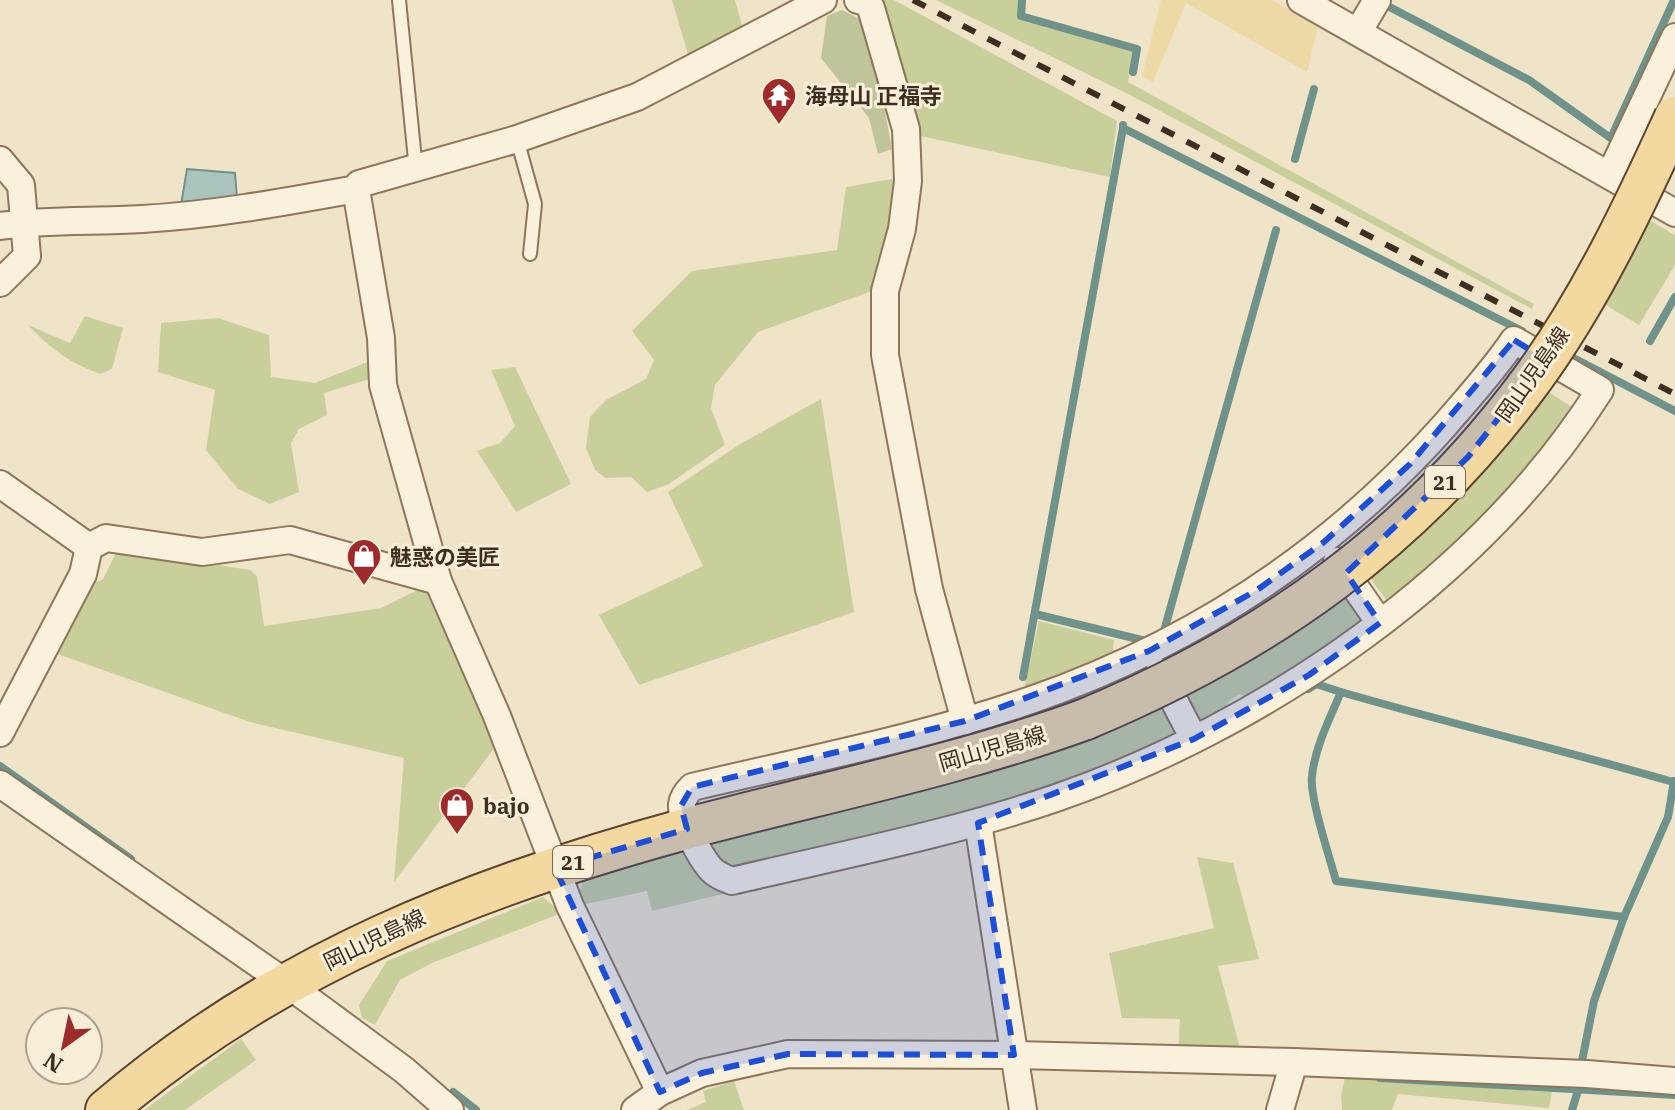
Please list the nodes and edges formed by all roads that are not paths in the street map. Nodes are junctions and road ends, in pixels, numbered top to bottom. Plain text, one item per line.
1 (399, 0) edge
2 (823, 0) edge
3 (1301, 0) edge
4 (864, 1) edge
5 (1369, 15) edge
6 (1675, 37) edge
7 (1675, 103) edge
8 (1663, 104) edge
9 (517, 139) junction
10 (1619, 157) junction
11 (0, 160) edge
12 (416, 170) junction
13 (356, 189) junction
14 (1675, 213) edge
15 (13, 224) edge
16 (530, 254) dead end
17 (0, 283) edge
18 (0, 484) edge
19 (1324, 542) junction
20 (89, 547) junction
21 (438, 581) junction
22 (1380, 623) junction
23 (1149, 651) junction
24 (965, 721) junction
25 (0, 733) edge
26 (1194, 739) junction
27 (0, 784) edge
28 (978, 823) junction
29 (687, 829) junction
30 (555, 868) junction
31 (286, 983) junction
32 (1015, 1062) junction
33 (1292, 1068) junction
34 (1675, 1081) edge
35 (660, 1092) junction
36 (106, 1110) edge
37 (450, 1110) edge
38 (635, 1110) edge
39 (1023, 1110) edge
40 (1280, 1110) edge

1 - 12 lane
2 - 9 street
3 - 5 street
4 - 24 street
5 - 10 street
6 - 8 street
7 - 8 street
8 - 10 street
8 - 29 main road, 岡山児島線 / 21, bridge
9 - 12 street
9 - 16 lane
10 - 14 street
11 - 15 street
12 - 13 street
13 - 15 street
13 - 21 street
15 - 17 street
18 - 20 street
19 - 22 street
19 - 22 street
19 - 23 street
20 - 21 street
20 - 25 street
21 - 30 street
22 - 26 street
23 - 24 street
23 - 26 street
24 - 29 street
26 - 28 street
27 - 31 street
28 - 29 street
28 - 32 street
29 - 30 main road, 岡山児島線 / 21
30 - 31 main road, 岡山児島線 / 21
30 - 35 street
31 - 36 main road, 岡山児島線 / 21
31 - 37 street
32 - 33 street
32 - 35 street
32 - 39 street
33 - 34 street
33 - 40 street
35 - 38 street

